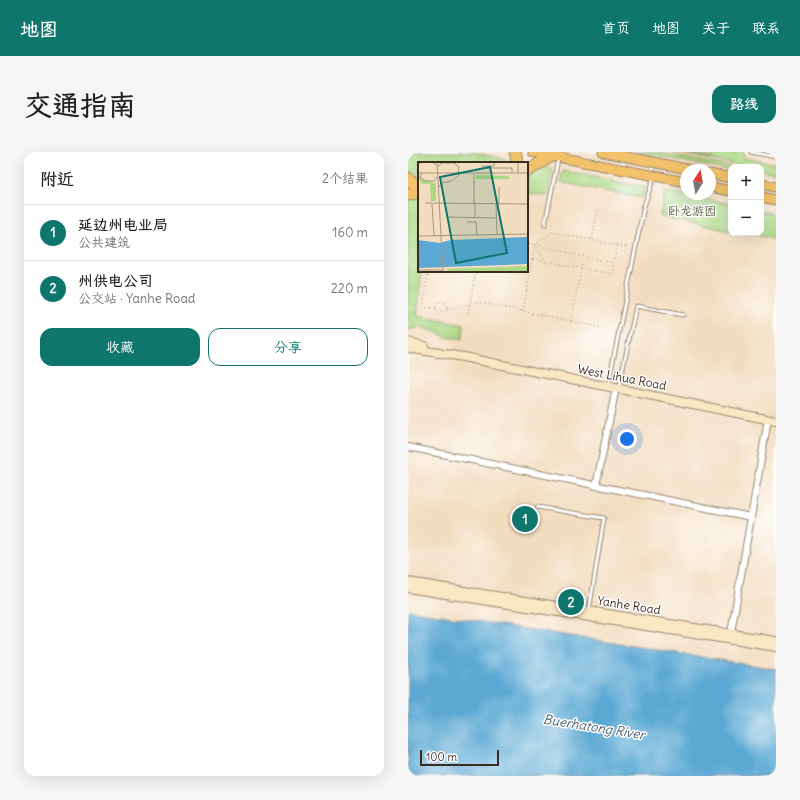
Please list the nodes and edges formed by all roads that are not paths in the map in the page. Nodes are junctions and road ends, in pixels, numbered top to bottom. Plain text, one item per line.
1 (514, 152) edge
2 (533, 152) edge
3 (603, 152) edge
4 (750, 152) edge
5 (555, 157) junction
6 (776, 157) edge
7 (518, 162) edge
8 (680, 168) edge
9 (528, 171) edge
10 (654, 175) junction
11 (716, 175) edge
12 (728, 177) edge
13 (408, 178) edge
14 (680, 181) edge
15 (764, 185) edge
16 (418, 186) edge
17 (776, 187) edge
18 (716, 188) edge
19 (728, 190) edge
20 (418, 192) edge
21 (408, 194) edge
22 (764, 198) edge
23 (776, 200) edge
24 (546, 224) dead end
25 (683, 315) dead end
26 (408, 342) edge
27 (408, 348) edge
28 (463, 357) junction
29 (614, 388) junction
30 (772, 420) edge
31 (408, 447) edge
32 (596, 486) junction
33 (537, 507) dead end
34 (751, 517) junction
35 (408, 582) edge
36 (408, 588) edge
37 (589, 611) junction
38 (731, 633) junction
39 (776, 641) edge
40 (776, 647) edge

1 - 7 highway
2 - 5 main road
3 - 8 main road
4 - 6 lane
5 - 9 highway
5 - 10 main road
5 - 24 lane
10 - 14 main road
10 - 29 lane
11 - 12 main road
13 - 16 highway
15 - 17 main road
18 - 19 main road
20 - 21 highway
22 - 23 main road
25 - 29 lane
26 - 28 main road, West Lihua Road
27 - 28 main road, West Lihua Road
28 - 29 main road, West Lihua Road
29 - 30 main road, West Lihua Road
29 - 32 street
30 - 34 street
31 - 32 street
32 - 34 street
33 - 37 lane
34 - 38 street
35 - 37 main road, Yanhe Road
36 - 40 main road, Yanhe Road
37 - 38 main road, Yanhe Road
38 - 39 main road, Yanhe Road

